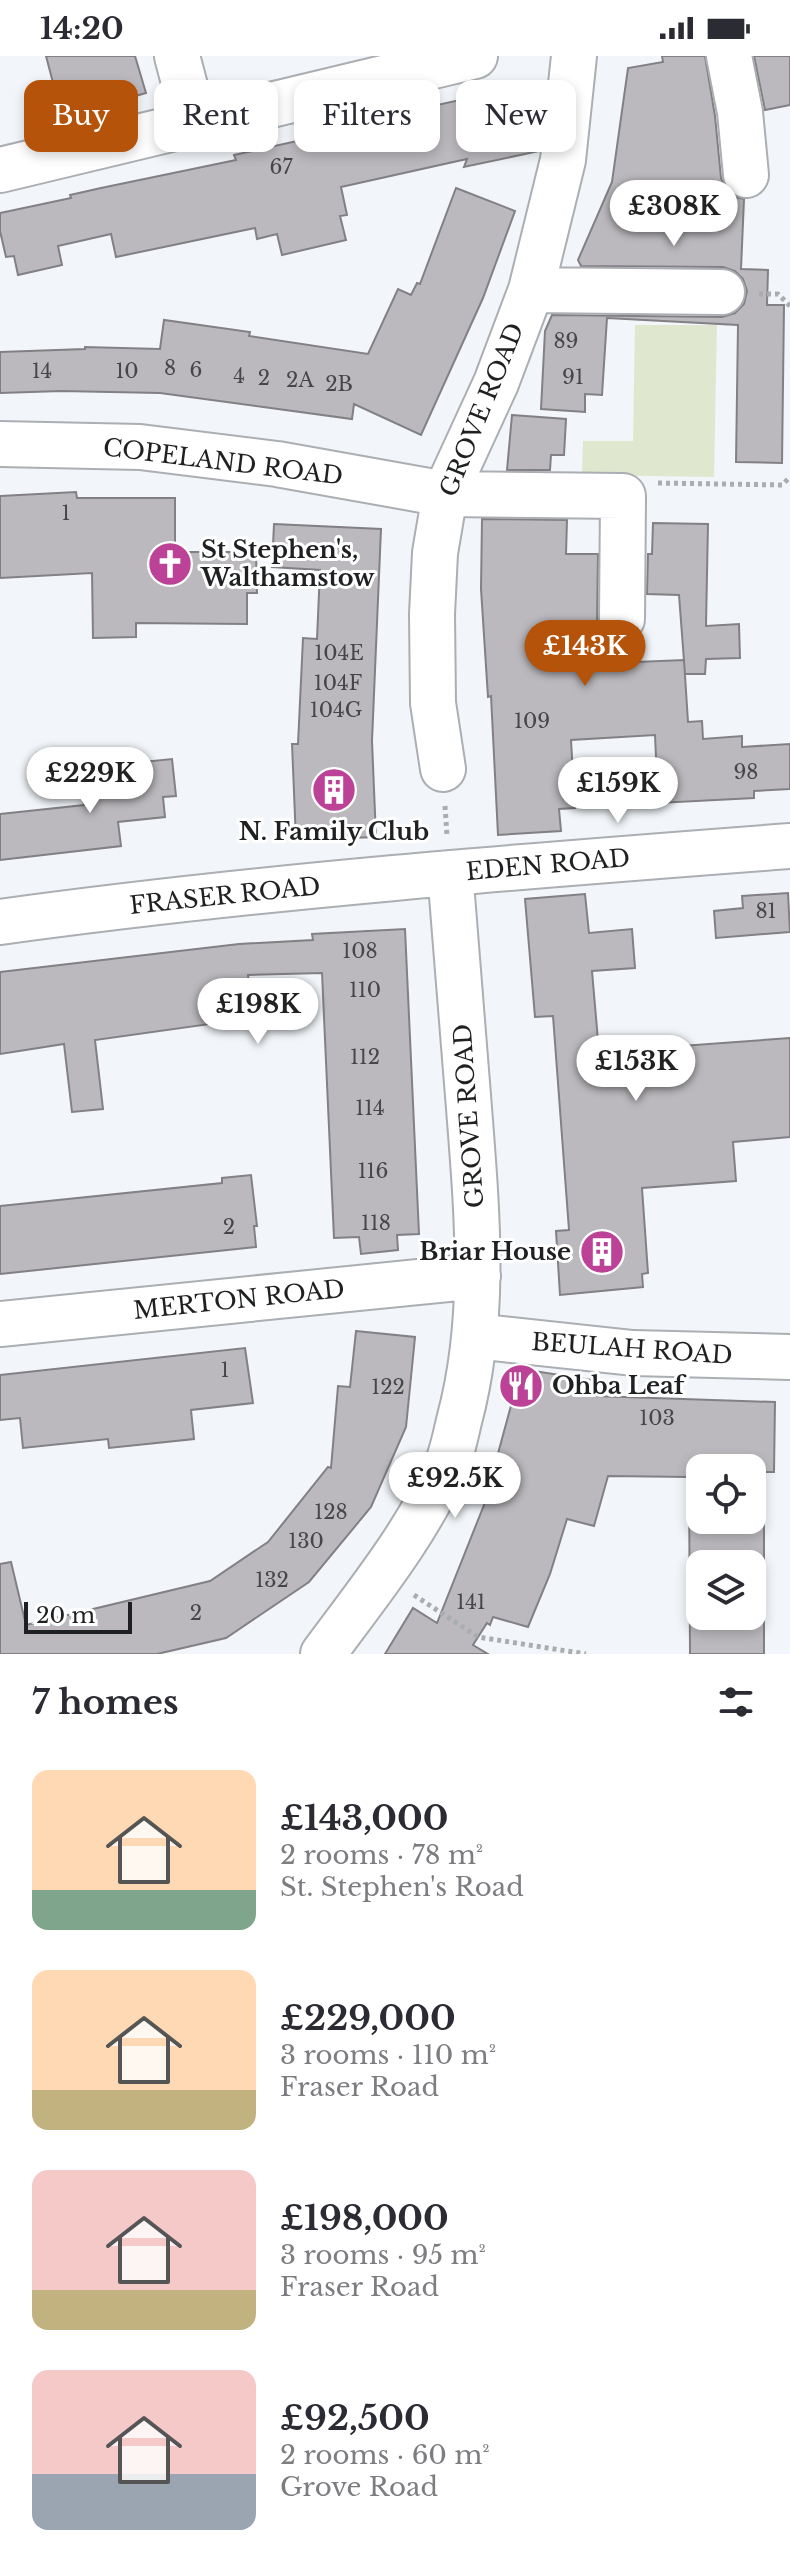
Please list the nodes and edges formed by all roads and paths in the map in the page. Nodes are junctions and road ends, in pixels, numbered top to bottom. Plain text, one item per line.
1 (177, 56) edge
2 (475, 56) edge
3 (574, 56) edge
4 (729, 56) edge
5 (183, 80) edge
6 (278, 104) edge
7 (154, 134) edge
8 (0, 170) edge
9 (746, 175) dead end
10 (531, 290) junction
11 (722, 292) dead end
12 (0, 444) edge
13 (790, 477) edge
14 (651, 482) dead end
15 (445, 494) junction
16 (622, 619) dead end
17 (443, 769) dead end
18 (790, 846) edge
19 (450, 873) junction
20 (0, 922) edge
21 (478, 1276) junction
22 (0, 1324) edge
23 (475, 1336) junction
24 (790, 1357) edge
25 (383, 1574) junction
26 (323, 1654) edge
27 (586, 1654) edge

1 - 5 street
2 - 6 street
3 - 10 street, GROVE ROAD
4 - 9 street
7 - 8 street
10 - 11 street
10 - 15 street, GROVE ROAD
12 - 15 street, COPELAND ROAD
13 - 14 path
15 - 16 street, COPELAND ROAD
15 - 17 street, GROVE ROAD
18 - 19 street, EDEN ROAD
19 - 20 street, FRASER ROAD
19 - 21 street, GROVE ROAD
21 - 22 street, MERTON ROAD
21 - 23 street, GROVE ROAD
23 - 24 street, BEULAH ROAD
23 - 25 street, GROVE ROAD
25 - 26 street, GROVE ROAD
25 - 27 path

